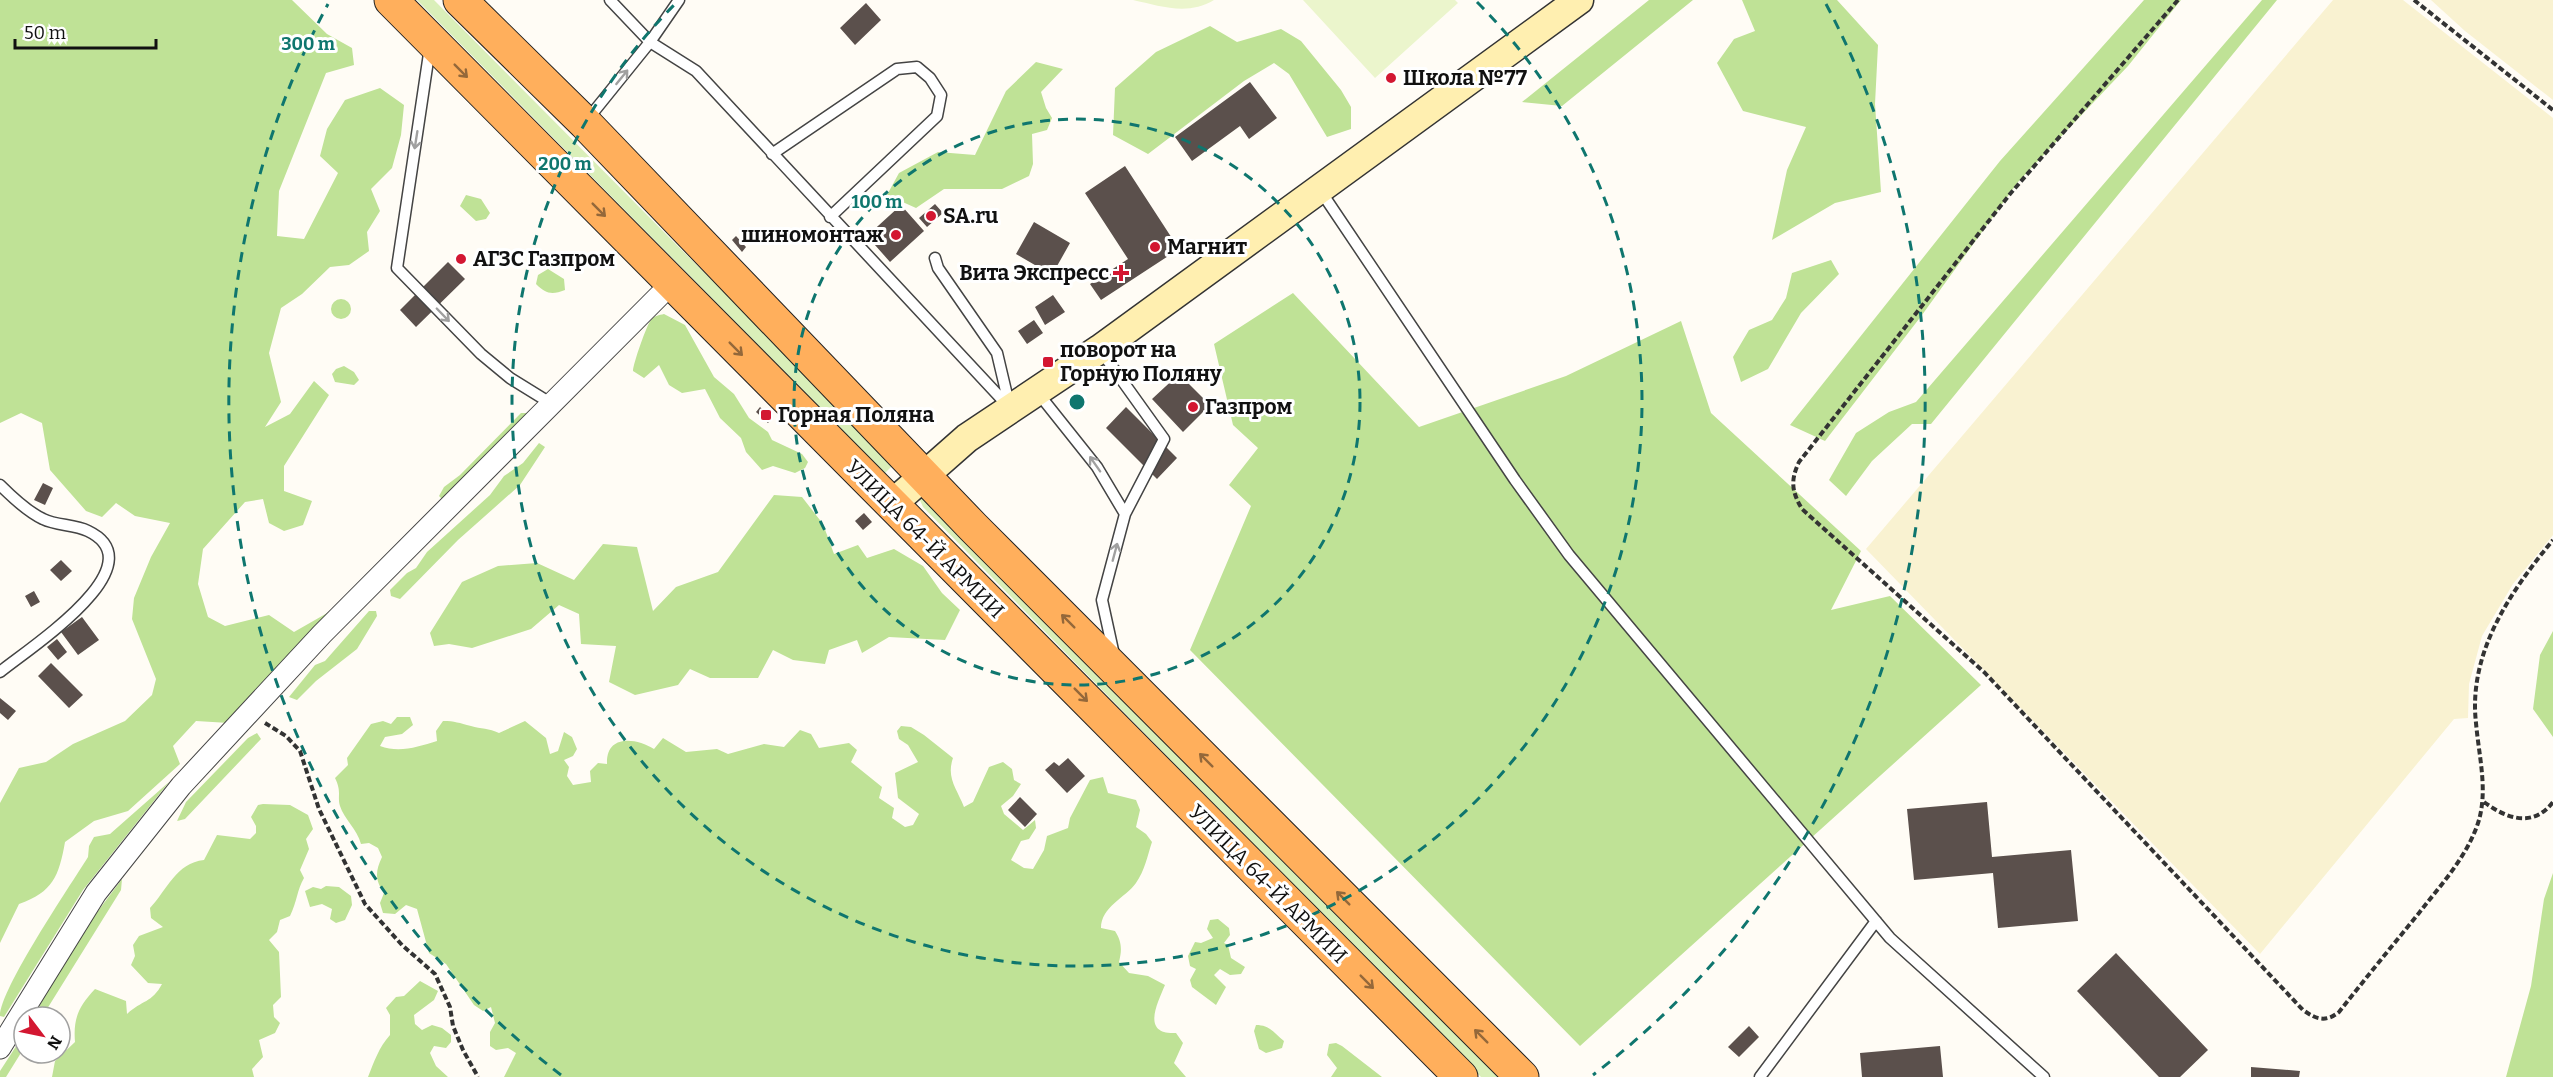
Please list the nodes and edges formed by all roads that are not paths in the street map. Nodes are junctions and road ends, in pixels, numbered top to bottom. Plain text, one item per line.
1 (391, 0) edge
2 (460, 0) edge
3 (610, 0) edge
4 (678, 0) edge
5 (1579, 0) edge
6 (431, 40) junction
7 (650, 42) junction
8 (585, 123) junction
9 (772, 154) junction
10 (1320, 189) junction
11 (830, 217) junction
12 (935, 258) dead end
13 (671, 284) junction
14 (1100, 349) junction
15 (1036, 391) junction
16 (552, 404) junction
17 (1010, 408) junction
18 (924, 474) junction
19 (0, 485) edge
20 (891, 505) junction
21 (1125, 514) junction
22 (1118, 670) junction
23 (0, 672) edge
24 (1876, 921) junction
25 (0, 1048) edge
26 (1461, 1077) edge
27 (1522, 1077) edge
28 (1760, 1077) edge
29 (2044, 1077) edge

1 - 6 highway, УЛИЦА 64-Й АРМИИ
2 - 8 highway, УЛИЦА 64-Й АРМИИ
3 - 7 lane
4 - 7 lane
5 - 10 main road
6 -> 13 highway, УЛИЦА 64-Й АРМИИ
6 -> 16 lane
8 -> 7 lane
7 - 9 lane
8 - 18 highway, УЛИЦА 64-Й АРМИИ
9 - 11 lane
9 - 11 lane
10 - 14 main road
10 - 24 lane
11 - 17 lane
12 - 17 lane
13 - 16 street
13 -> 20 highway, УЛИЦА 64-Й АРМИИ
14 - 15 main road
14 - 21 lane
15 - 17 main road
21 -> 15 lane
16 - 25 street
17 - 18 main road
18 - 20 main road
22 -> 18 highway, УЛИЦА 64-Й АРМИИ
19 - 23 lane
20 -> 26 highway, УЛИЦА 64-Й АРМИИ
22 -> 21 lane
27 -> 22 highway, УЛИЦА 64-Й АРМИИ
24 - 28 lane
24 - 29 lane

